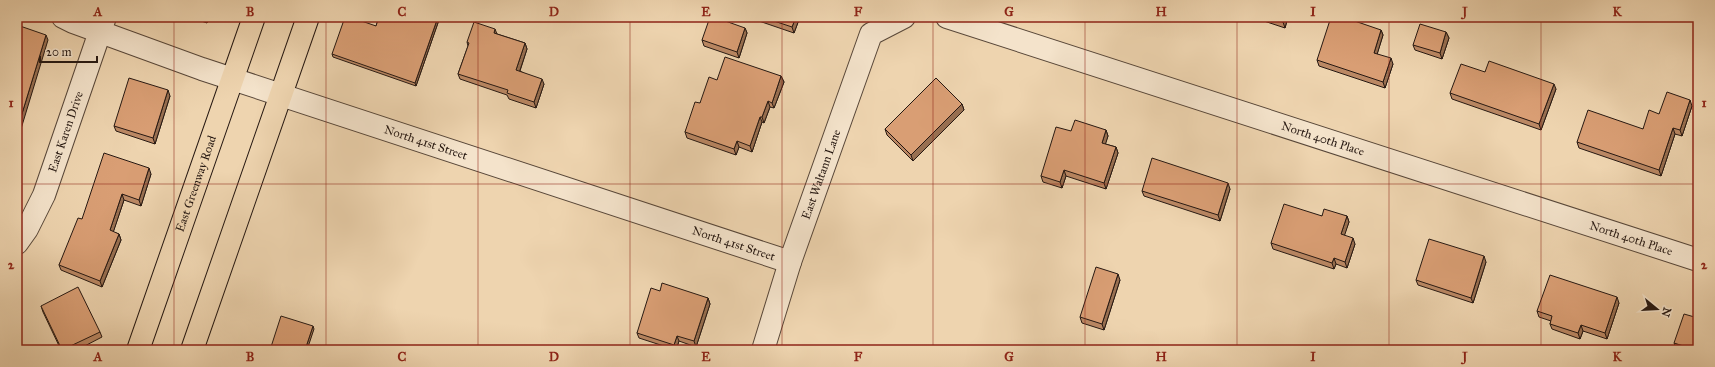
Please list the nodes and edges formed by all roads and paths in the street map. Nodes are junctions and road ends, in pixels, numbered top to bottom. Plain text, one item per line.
1 (63, 17) edge
2 (254, 17) edge
3 (308, 17) edge
4 (904, 17) edge
5 (947, 17) edge
6 (103, 25) edge
7 (233, 79) junction
8 (281, 94) junction
9 (17, 243) edge
10 (1698, 260) edge
11 (790, 262) junction
12 (138, 350) edge
13 (192, 350) edge
14 (763, 350) edge

1 - 6 street, North 41st Street
2 - 7 main road, East Greenway Road
3 - 8 main road
4 - 11 street, East Waltann Lane
5 - 10 street, North 40th Place
6 - 7 street, North 41st Street
6 - 9 street, East Karen Drive
7 - 8 street, North 41st Street
7 - 12 main road, East Greenway Road
8 - 11 street, North 41st Street
8 - 13 main road
11 - 14 street, East Waltann Lane

